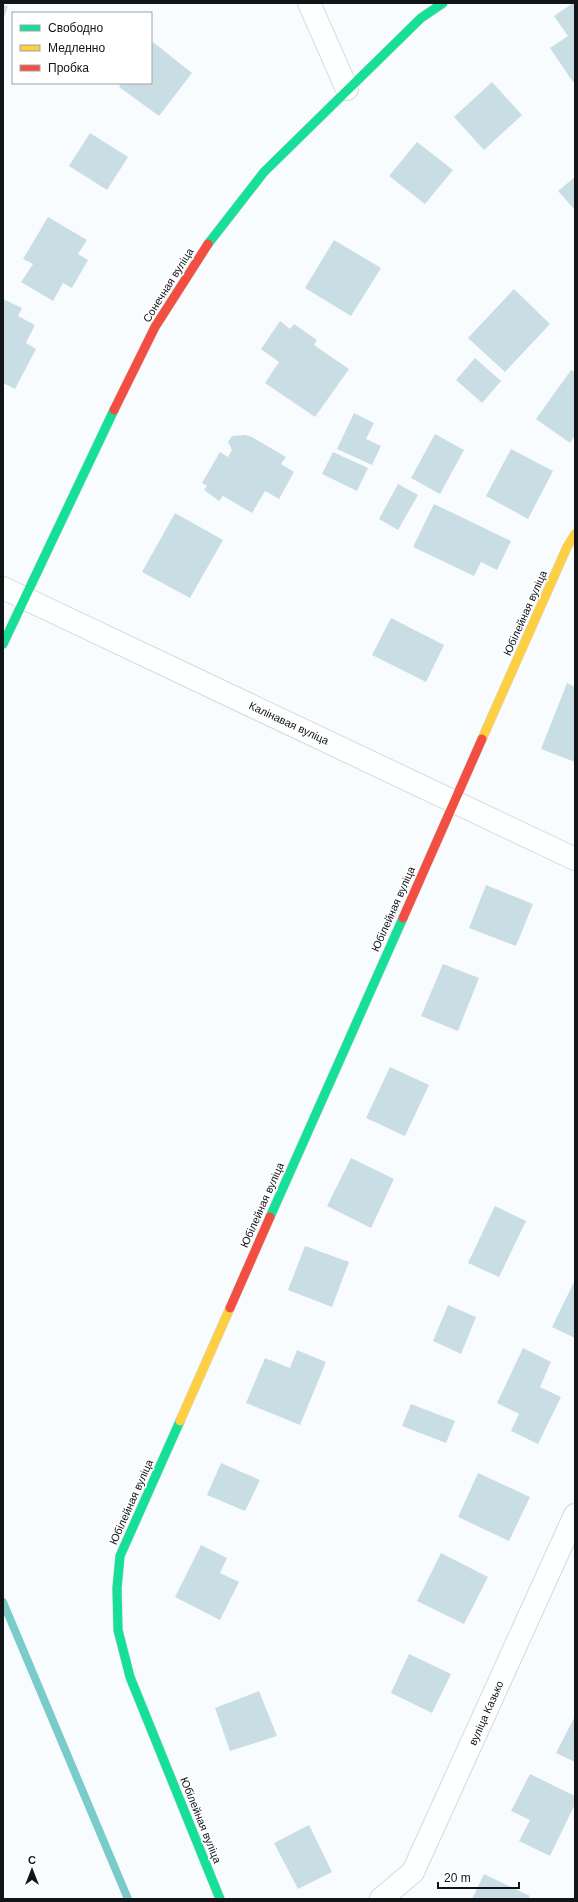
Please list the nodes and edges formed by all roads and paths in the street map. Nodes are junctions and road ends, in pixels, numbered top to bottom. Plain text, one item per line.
1 (309, 3) edge
2 (443, 3) edge
3 (347, 89) junction
4 (575, 534) edge
5 (3, 588) edge
6 (25, 598) junction
7 (3, 644) edge
8 (454, 801) junction
9 (575, 859) edge
10 (575, 1515) edge
11 (220, 1899) edge
12 (381, 1899) edge

1 - 3 street
2 - 3 street, Сонечная вуліца
3 - 6 street, Сонечная вуліца
4 - 8 street, Юбілейная вуліца
5 - 6 street, Калінавая вуліца
6 - 7 street, Сонечная вуліца
6 - 8 street, Калінавая вуліца
8 - 9 street, Калінавая вуліца
8 - 11 street, Юбілейная вуліца
10 - 12 street, вуліца Казько

